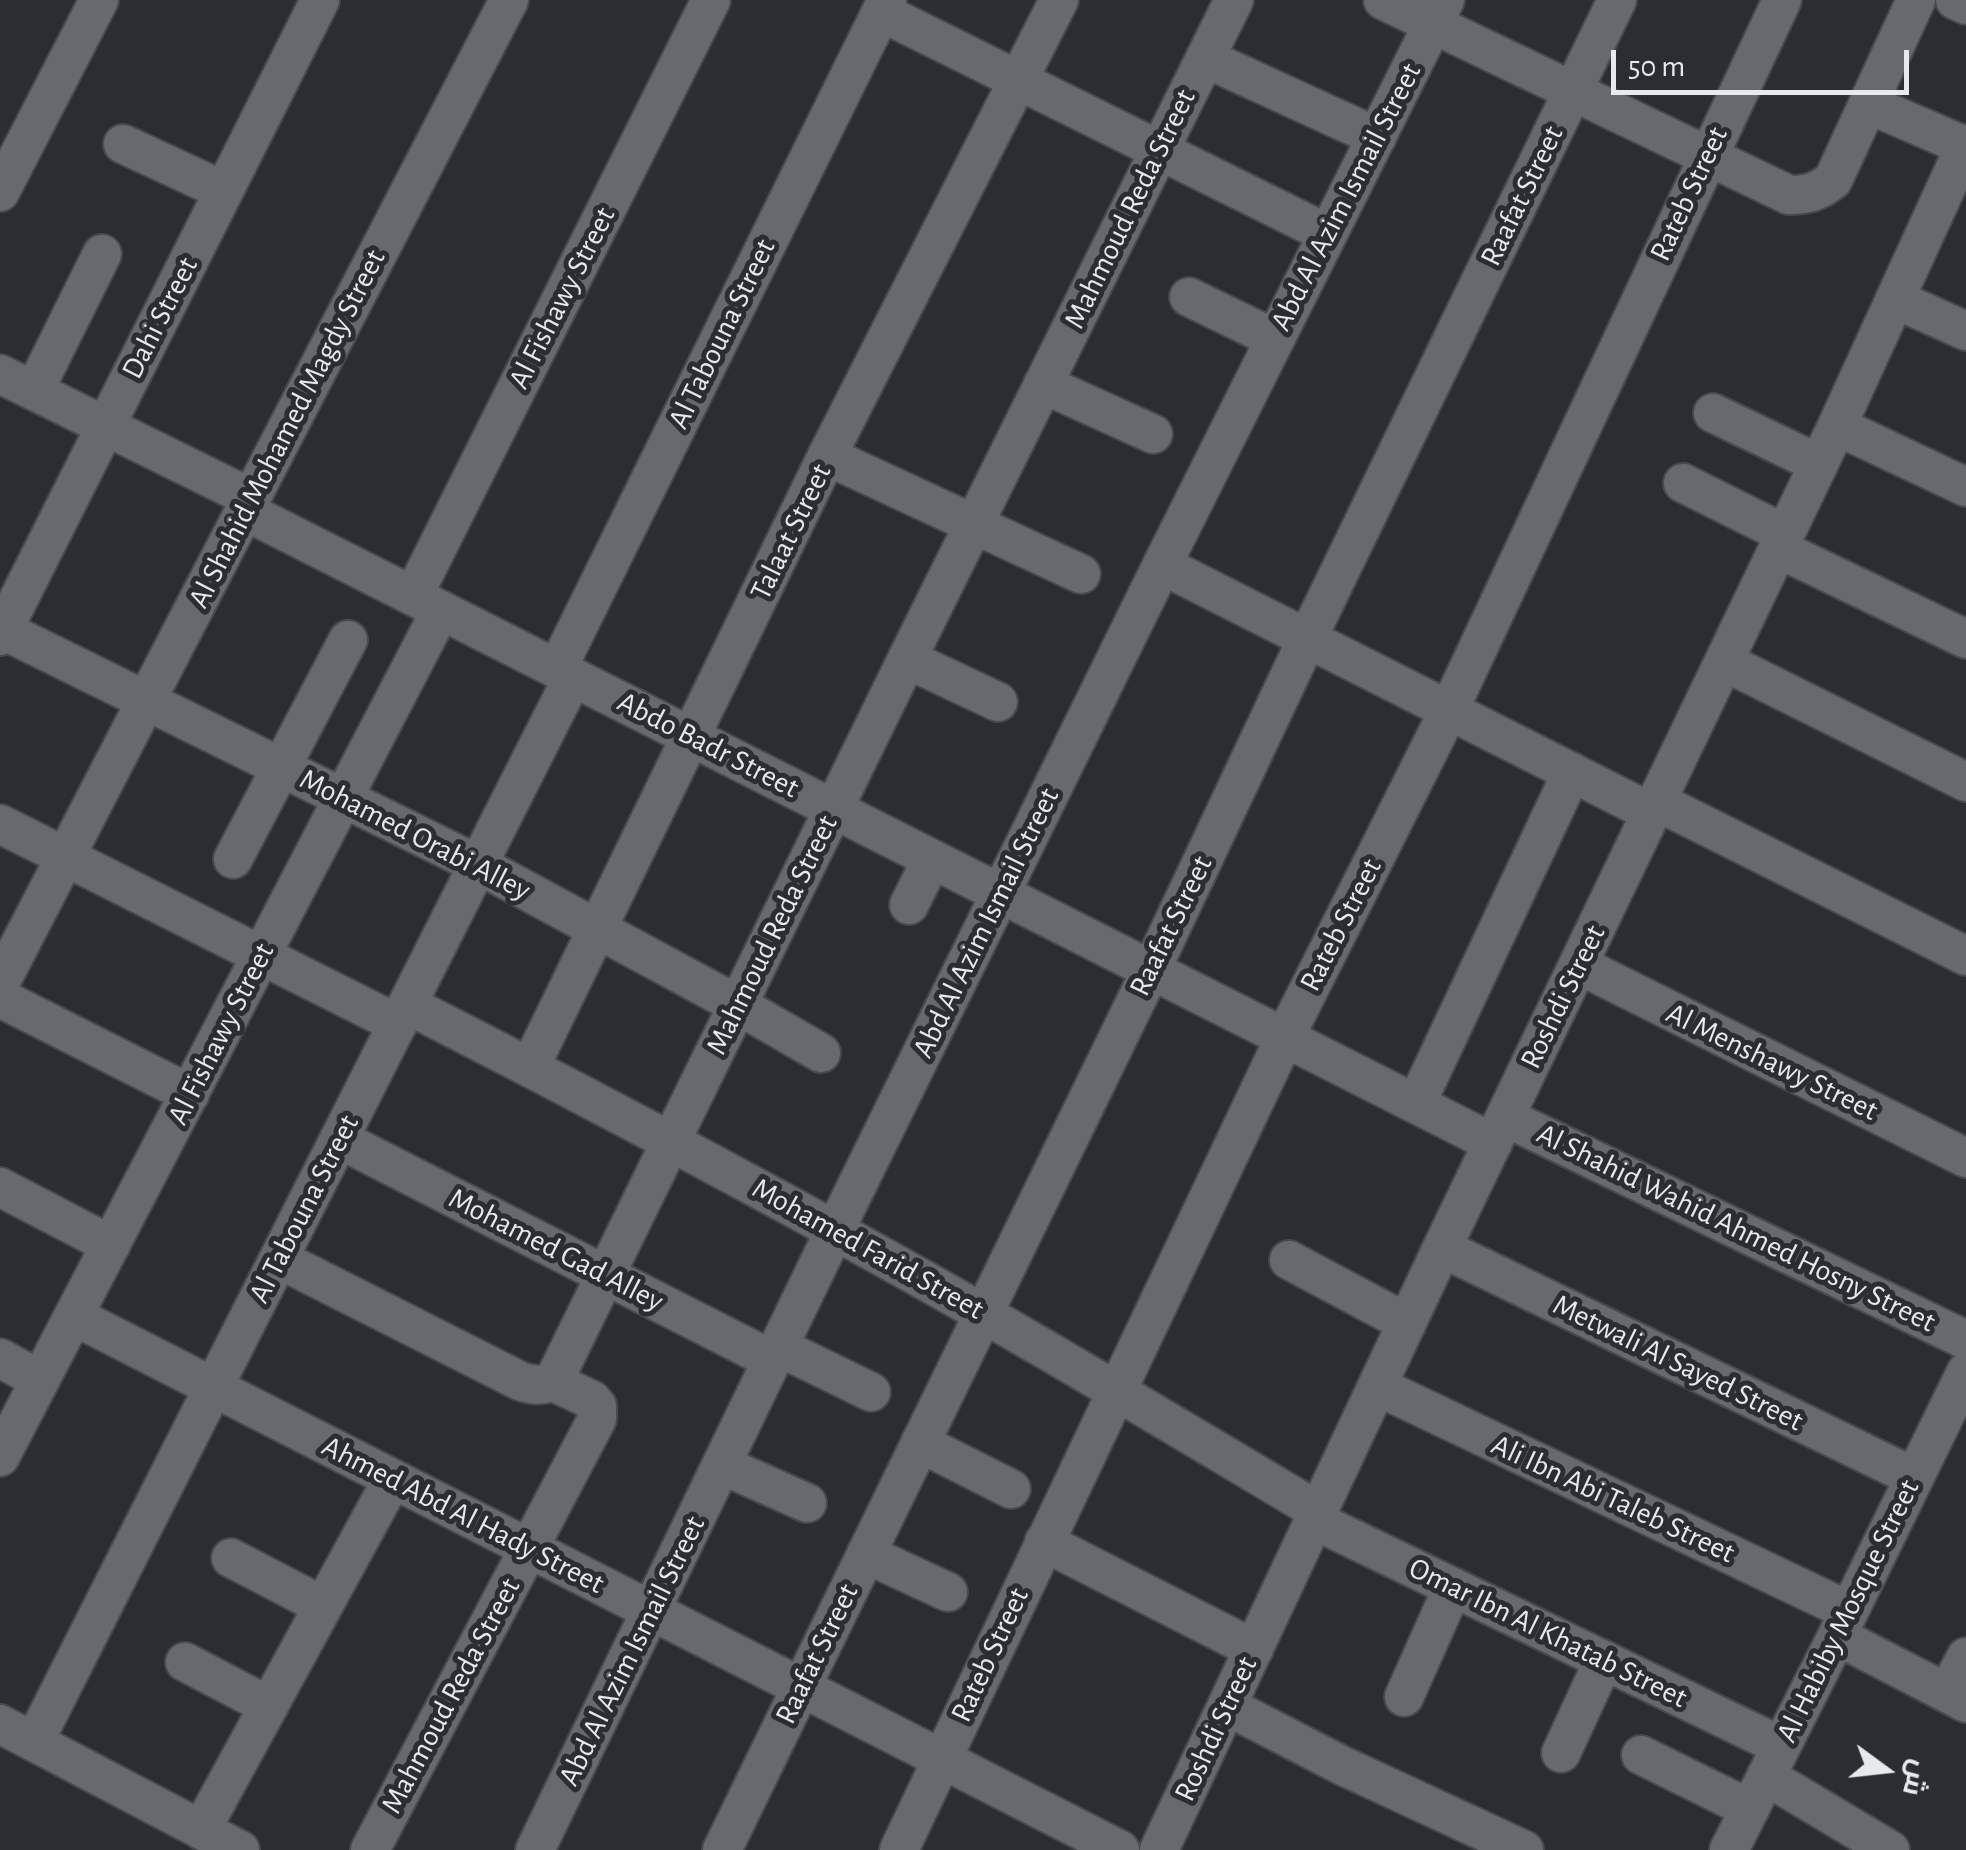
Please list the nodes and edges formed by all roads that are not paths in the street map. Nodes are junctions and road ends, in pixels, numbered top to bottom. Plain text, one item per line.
1 (100, 0) edge
2 (320, 0) edge
3 (509, 0) edge
4 (711, 0) edge
5 (1058, 0) edge
6 (1234, 0) edge
7 (1383, 0) edge
8 (1616, 0) edge
9 (1782, 0) edge
10 (1916, 0) edge
11 (1955, 0) edge
12 (1966, 5) edge
13 (884, 6) edge
14 (1439, 12) edge
15 (1205, 58) junction
16 (1018, 80) junction
17 (1572, 91) junction
18 (1868, 104) junction
19 (1376, 137) junction
20 (123, 144) dead end
21 (1159, 150) junction
22 (1965, 150) edge
23 (1707, 156) junction
24 (224, 190) junction
25 (0, 192) edge
26 (1328, 234) junction
27 (102, 254) dead end
28 (1189, 297) dead end
29 (1895, 299) junction
30 (1966, 331) edge
31 (1274, 340) junction
32 (9, 380) edge
33 (1043, 384) junction
34 (1713, 413) dead end
35 (106, 426) junction
36 (1838, 426) junction
37 (1153, 434) dead end
38 (828, 456) junction
39 (1819, 464) junction
40 (1683, 483) dead end
41 (1966, 487) edge
42 (248, 504) junction
43 (973, 524) junction
44 (1782, 541) junction
45 (1162, 565) junction
46 (1081, 574) dead end
47 (427, 603) junction
48 (2, 633) edge
49 (1308, 639) junction
50 (1966, 639) edge
51 (348, 640) dead end
52 (906, 659) junction
53 (1725, 662) junction
54 (565, 673) junction
55 (146, 702) junction
56 (998, 702) dead end
57 (1449, 710) junction
58 (691, 737) junction
59 (281, 767) junction
60 (1572, 772) junction
61 (1966, 782) edge
62 (344, 796) junction
63 (1655, 808) junction
64 (834, 809) junction
65 (0, 824) edge
66 (65, 857) junction
67 (233, 858) dead end
68 (932, 859) junction
69 (478, 864) junction
70 (1001, 894) junction
71 (909, 905) dead end
72 (597, 929) junction
73 (261, 956) junction
74 (1966, 956) edge
75 (1578, 965) junction
76 (1151, 970) junction
77 (0, 982) edge
78 (0, 998) edge
79 (738, 1005) junction
80 (402, 1015) junction
81 (1285, 1038) junction
82 (821, 1053) dead end
83 (530, 1067) junction
84 (190, 1094) junction
85 (1416, 1104) junction
86 (1499, 1130) junction
87 (339, 1140) junction
88 (670, 1141) junction
89 (1966, 1158) edge
90 (0, 1188) edge
91 (835, 1230) junction
92 (111, 1245) junction
93 (1442, 1248) junction
94 (279, 1260) junction
95 (1289, 1260) dead end
96 (605, 1275) junction
97 (983, 1313) junction
98 (74, 1316) junction
99 (1407, 1323) junction
100 (1966, 1340) edge
101 (776, 1354) junction
102 (0, 1358) edge
103 (1966, 1372) edge
104 (40, 1380) junction
105 (558, 1380) junction
106 (1377, 1386) junction
107 (213, 1388) junction
108 (1116, 1390) junction
109 (871, 1392) dead end
110 (920, 1443) junction
111 (0, 1458) edge
112 (722, 1464) junction
113 (1914, 1478) junction
114 (392, 1480) junction
115 (1012, 1490) dead end
116 (807, 1503) dead end
117 (1316, 1516) junction
118 (1044, 1542) junction
119 (529, 1548) junction
120 (866, 1554) junction
121 (231, 1558) dead end
122 (1453, 1587) junction
123 (948, 1592) dead end
124 (324, 1606) junction
125 (652, 1611) junction
126 (1843, 1624) junction
127 (1254, 1649) junction
128 (1966, 1656) edge
129 (1604, 1660) junction
130 (185, 1662) dead end
131 (800, 1687) junction
132 (1404, 1697) dead end
133 (1956, 1698) edge
134 (268, 1706) junction
135 (1227, 1706) junction
136 (0, 1724) edge
137 (34, 1742) junction
138 (1561, 1753) dead end
139 (1641, 1755) dead end
140 (941, 1759) junction
141 (1766, 1777) junction
142 (202, 1830) junction
143 (240, 1850) edge
144 (370, 1850) edge
145 (535, 1850) edge
146 (722, 1850) edge
147 (899, 1850) edge
148 (1120, 1850) edge
149 (1159, 1850) edge
150 (1524, 1850) edge
151 (1729, 1850) edge
152 (1890, 1850) edge

1 - 25 street
2 - 24 street, Dahi Street
3 - 42 street, Al Shahid Mohamed Magdy Street
4 - 47 street, Al Fishawy Street
5 - 16 street, Talaat Street
6 - 15 street, Mahmoud Reda Street
7 - 14 street
8 - 17 street, Raafat Street
9 - 23 street, Rateb Street
10 - 18 street
11 - 12 street
13 - 16 street
13 - 54 street, Al Tabouna Street
14 - 17 street
14 - 19 street, Abd Al Azim Ismail Street
15 - 19 street
15 - 21 street, Mahmoud Reda Street
16 - 21 street
16 - 38 street, Talaat Street
17 - 23 street
17 - 49 street, Raafat Street
18 - 22 street
18 - 23 street
19 - 26 street, Abd Al Azim Ismail Street
20 - 24 street
21 - 26 street
21 - 33 street, Mahmoud Reda Street
22 - 29 street, Roshdi Street
23 - 57 street, Rateb Street
24 - 35 street, Dahi Street
26 - 31 street, Abd Al Azim Ismail Street
27 - 32 street
28 - 31 street
29 - 30 street
29 - 36 street, Roshdi Street
31 - 45 street, Abd Al Azim Ismail Street
32 - 35 street, Abdo Badr Street
33 - 37 street
33 - 43 street, Mahmoud Reda Street
34 - 39 street
35 - 42 street, Abdo Badr Street
35 - 48 street, Dahi Street
36 - 39 street, Roshdi Street
36 - 41 street
38 - 43 street
38 - 58 street, Talaat Street
39 - 44 street, Roshdi Street
40 - 44 street
42 - 47 street, Abdo Badr Street
42 - 55 street, Al Shahid Mohamed Magdy Street
43 - 46 street
43 - 52 street, Mahmoud Reda Street
44 - 50 street
44 - 53 street, Roshdi Street
45 - 49 street
45 - 70 street, Abd Al Azim Ismail Street
47 - 54 street, Abdo Badr Street
47 - 62 street, Al Fishawy Street
48 - 55 street, Mohamed Orabi Alley
49 - 57 street
49 - 76 street, Raafat Street
51 - 59 street
52 - 56 street
52 - 64 street, Mahmoud Reda Street
53 - 61 street
53 - 63 street, Roshdi Street
54 - 58 street, Abdo Badr Street
54 - 69 street, Al Tabouna Street
55 - 59 street, Mohamed Orabi Alley
55 - 66 street, Al Shahid Mohamed Magdy Street
57 - 60 street
57 - 81 street, Rateb Street
58 - 64 street, Abdo Badr Street
58 - 72 street, Talaat Street
59 - 62 street, Mohamed Orabi Alley
59 - 67 street
60 - 63 street
60 - 85 street
62 - 69 street, Mohamed Orabi Alley
62 - 73 street, Al Fishawy Street
63 - 74 street
63 - 75 street, Roshdi Street
64 - 68 street, Abdo Badr Street
64 - 79 street, Mahmoud Reda Street
65 - 66 street, Mohamed Farid Street
66 - 73 street, Mohamed Farid Street
66 - 77 street, Al Shahid Mohamed Magdy Street
68 - 70 street, Abdo Badr Street
68 - 71 street
69 - 72 street, Mohamed Orabi Alley
69 - 80 street, Al Tabouna Street
70 - 76 street, Abdo Badr Street
70 - 91 street, Abd Al Azim Ismail Street
72 - 79 street, Mohamed Orabi Alley
72 - 83 street, Talaat Street
73 - 80 street, Mohamed Farid Street
73 - 84 street, Al Fishawy Street
75 - 86 street, Roshdi Street
75 - 89 street, Al Menshawy Street
76 - 81 street, Abdo Badr Street
76 - 97 street, Raafat Street
78 - 84 street
79 - 82 street, Mohamed Orabi Alley
79 - 88 street, Mahmoud Reda Street
80 - 83 street, Mohamed Farid Street
80 - 87 street, Al Tabouna Street
81 - 85 street, Abdo Badr Street
81 - 108 street, Rateb Street
83 - 88 street, Mohamed Farid Street
84 - 92 street, Al Fishawy Street
85 - 86 street, Abdo Badr Street
86 - 93 street, Roshdi Street
86 - 100 street, Al Shahid Wahid Ahmed Hosny Street
87 - 94 street, Al Tabouna Street
87 - 96 street, Mohamed Gad Alley
88 - 91 street, Mohamed Farid Street
88 - 96 street, Mahmoud Reda Street
90 - 92 street
91 - 97 street, Mohamed Farid Street
91 - 101 street, Abd Al Azim Ismail Street
92 - 98 street, Al Fishawy Street
93 - 99 street, Roshdi Street
93 - 113 street, Metwali Al Sayed Street
94 - 105 street
94 - 107 street, Al Tabouna Street
95 - 99 street
96 - 101 street, Mohamed Gad Alley
96 - 105 street, Mahmoud Reda Street
97 - 108 street, Mohamed Farid Street
97 - 110 street, Raafat Street
98 - 104 street, Al Fishawy Street
98 - 107 street, Ahmed Abd Al Hady Street
99 - 106 street, Roshdi Street
101 - 109 street, Mohamed Gad Alley
101 - 112 street, Abd Al Azim Ismail Street
102 - 104 street
103 - 113 street, Al Habiby Mosque Street
104 - 111 street, Al Fishawy Street
105 - 119 street, Mahmoud Reda Street
106 - 117 street, Roshdi Street
106 - 126 street, Ali Ibn Abi Taleb Street
107 - 114 street, Ahmed Abd Al Hady Street
107 - 137 street, Al Tabouna Street
108 - 117 street, Mohamed Farid Street
108 - 118 street, Rateb Street
110 - 115 street
110 - 120 street, Raafat Street
112 - 116 street
112 - 125 street, Abd Al Azim Ismail Street
113 - 126 street, Al Habiby Mosque Street
114 - 119 street, Ahmed Abd Al Hady Street
114 - 124 street
117 - 122 street, Omar Ibn Al Khatab Street
117 - 127 street, Roshdi Street
118 - 127 street
118 - 140 street, Rateb Street
119 - 125 street, Ahmed Abd Al Hady Street
119 - 144 street, Mahmoud Reda Street
120 - 123 street
120 - 131 street, Raafat Street
121 - 124 street
122 - 129 street, Omar Ibn Al Khatab Street
122 - 132 street
124 - 134 street
125 - 131 street, Ahmed Abd Al Hady Street
125 - 145 street, Abd Al Azim Ismail Street
126 - 133 street, Ali Ibn Abi Taleb Street
126 - 141 street, Al Habiby Mosque Street
127 - 135 street, Roshdi Street
128 - 133 street
129 - 138 street
129 - 141 street, Omar Ibn Al Khatab Street
130 - 134 street
131 - 140 street, Ahmed Abd Al Hady Street
131 - 146 street, Raafat Street
134 - 142 street
135 - 149 street, Roshdi Street
135 - 150 street
136 - 137 street
137 - 142 street
139 - 141 street
140 - 147 street, Rateb Street
140 - 148 street, Ahmed Abd Al Hady Street
141 - 151 street, Al Habiby Mosque Street
141 - 152 street
142 - 143 street

